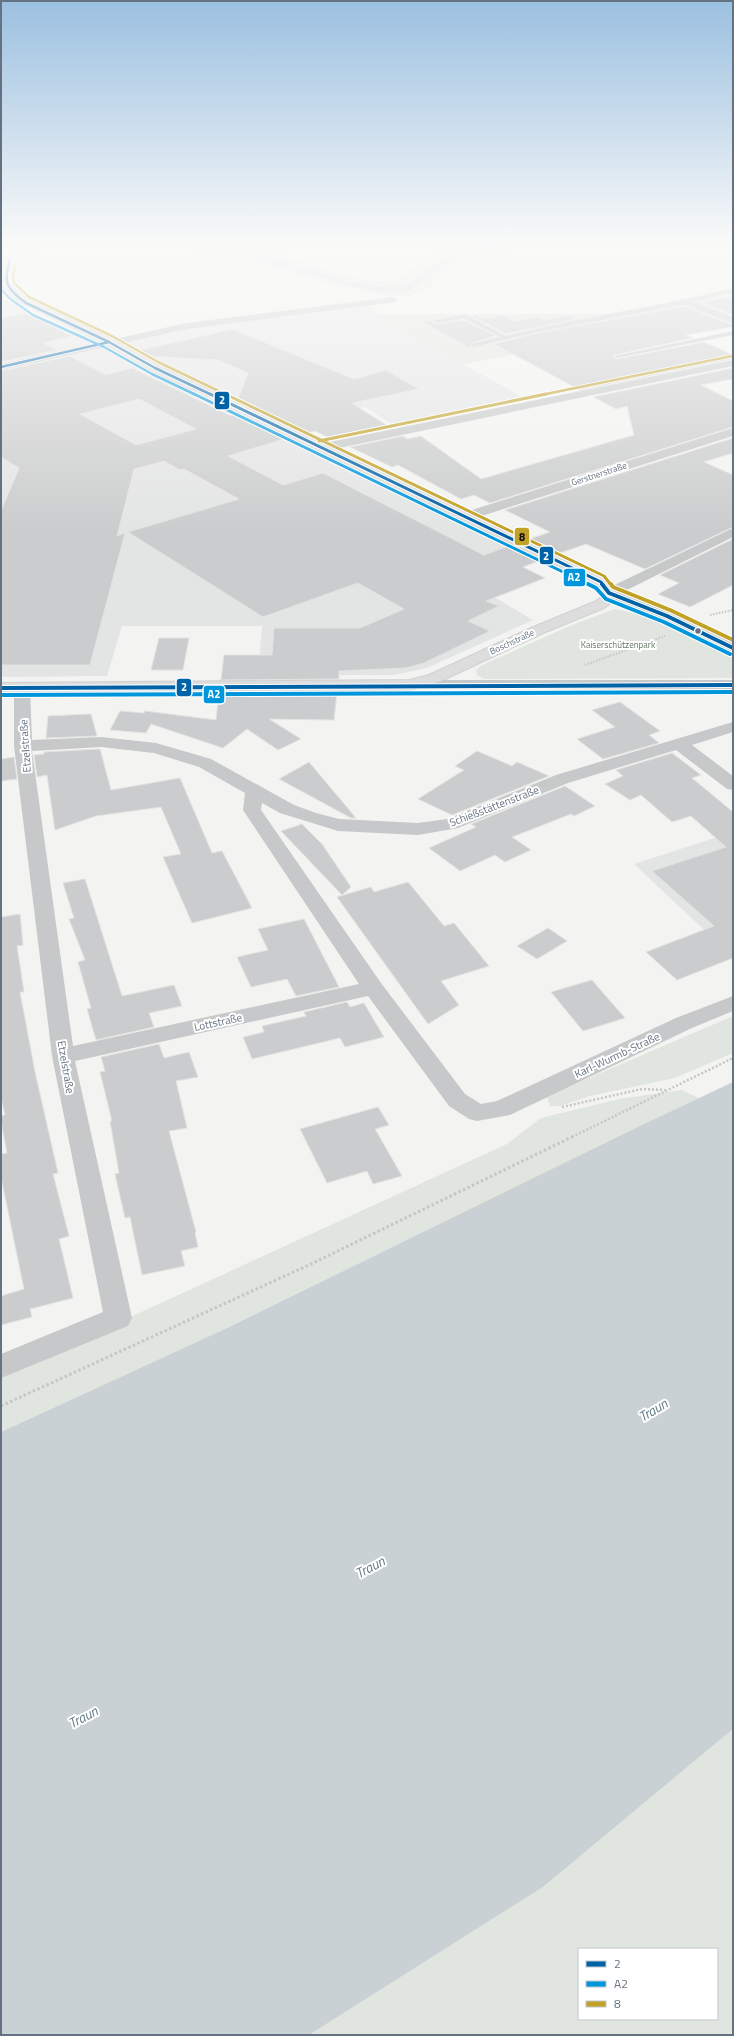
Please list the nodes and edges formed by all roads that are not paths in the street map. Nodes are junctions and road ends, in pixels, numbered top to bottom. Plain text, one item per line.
1 (114, 341) edge
2 (491, 341) edge
3 (693, 341) edge
4 (109, 342) junction
5 (473, 345) dead end
6 (617, 356) dead end
7 (733, 363) edge
8 (1, 367) edge
9 (733, 432) edge
10 (320, 448) junction
11 (464, 517) junction
12 (733, 532) edge
13 (609, 593) junction
14 (733, 648) edge
15 (410, 685) junction
16 (733, 685) edge
17 (11, 688) edge
18 (733, 727) edge
19 (680, 744) junction
20 (23, 746) junction
21 (733, 785) edge
22 (254, 792) junction
23 (373, 988) junction
24 (733, 1003) edge
25 (63, 1056) junction
26 (1, 1366) edge

1 - 4 street
2 - 5 lane
3 - 6 lane
4 - 8 street
4 - 10 main road
7 - 10 street
9 - 11 street, Gerstnerstraße
10 - 11 main road
11 - 13 main road
12 - 13 street
13 - 14 street
13 - 15 main road, Boschstraße
15 - 16 street, Boschstraße
15 - 17 main road, Boschstraße
17 - 20 street, Etzelstraße
18 - 19 street, Schießstättenstraße
19 - 21 street
19 - 22 street, Schießstättenstraße
20 - 22 street, Schießstättenstraße
20 - 25 street, Etzelstraße
22 - 23 street
23 - 24 street, Karl-Wurmb-Straße
23 - 25 street, Lottstraße
25 - 26 street, Etzelstraße

